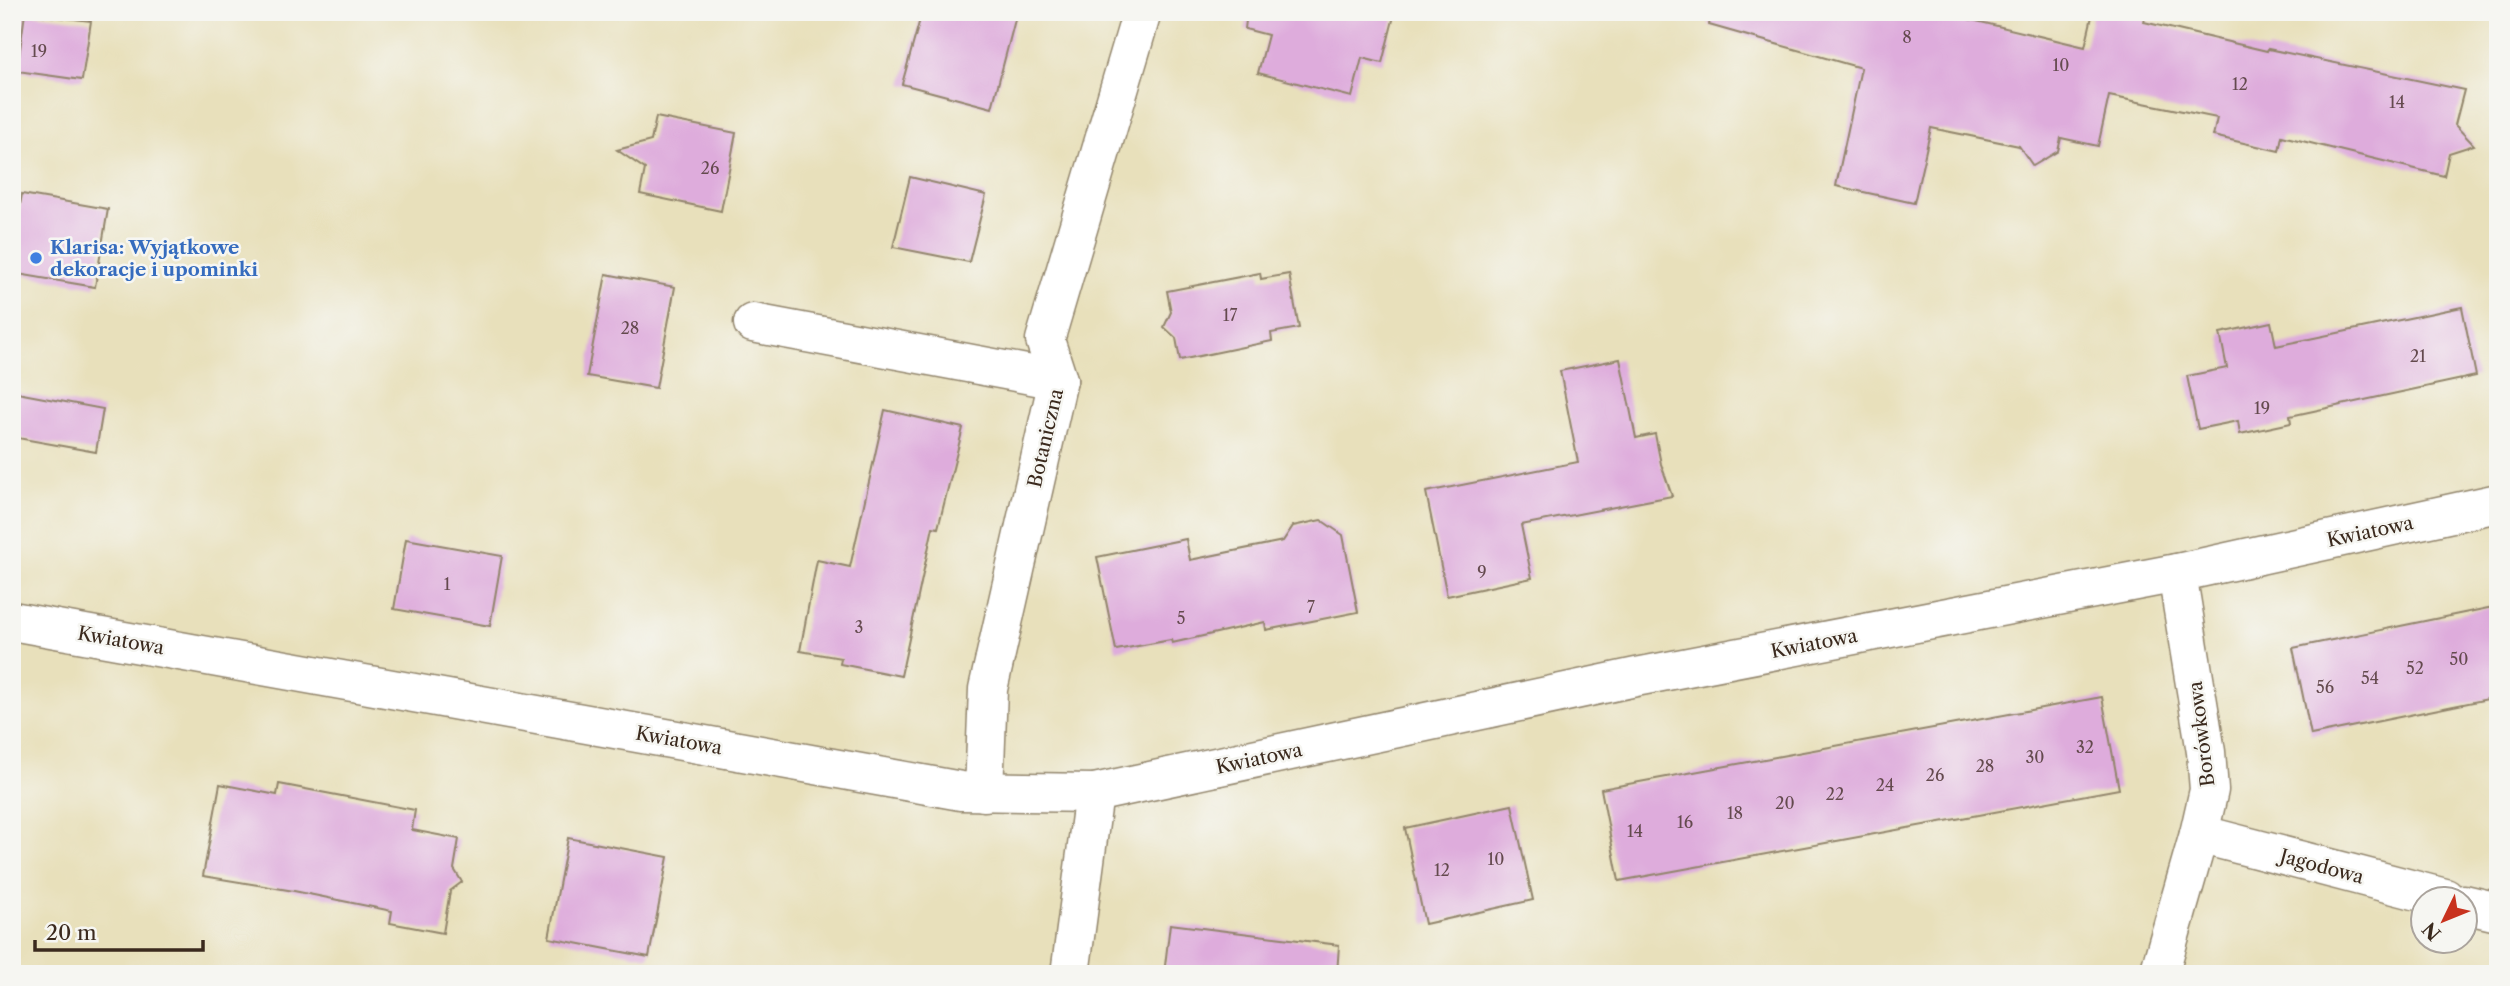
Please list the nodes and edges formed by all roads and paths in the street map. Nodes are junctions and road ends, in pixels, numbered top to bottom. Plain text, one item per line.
1 (1142, 12) edge
2 (753, 323) dead end
3 (1058, 380) junction
4 (2498, 503) edge
5 (2177, 573) junction
6 (12, 621) edge
7 (984, 792) junction
8 (1094, 793) junction
9 (2199, 834) junction
10 (2408, 888) edge
11 (2478, 907) edge
12 (2498, 912) edge
13 (1070, 974) edge
14 (2159, 974) edge

1 - 3 street, Botaniczna
2 - 3 street
3 - 7 street, Botaniczna
4 - 5 street, Kwiatowa
5 - 8 street, Kwiatowa
5 - 9 street, Borówkowa
6 - 7 street, Kwiatowa
7 - 8 street, Kwiatowa
8 - 13 street
9 - 10 street, Jagodowa
9 - 14 street, Borówkowa
11 - 12 street

